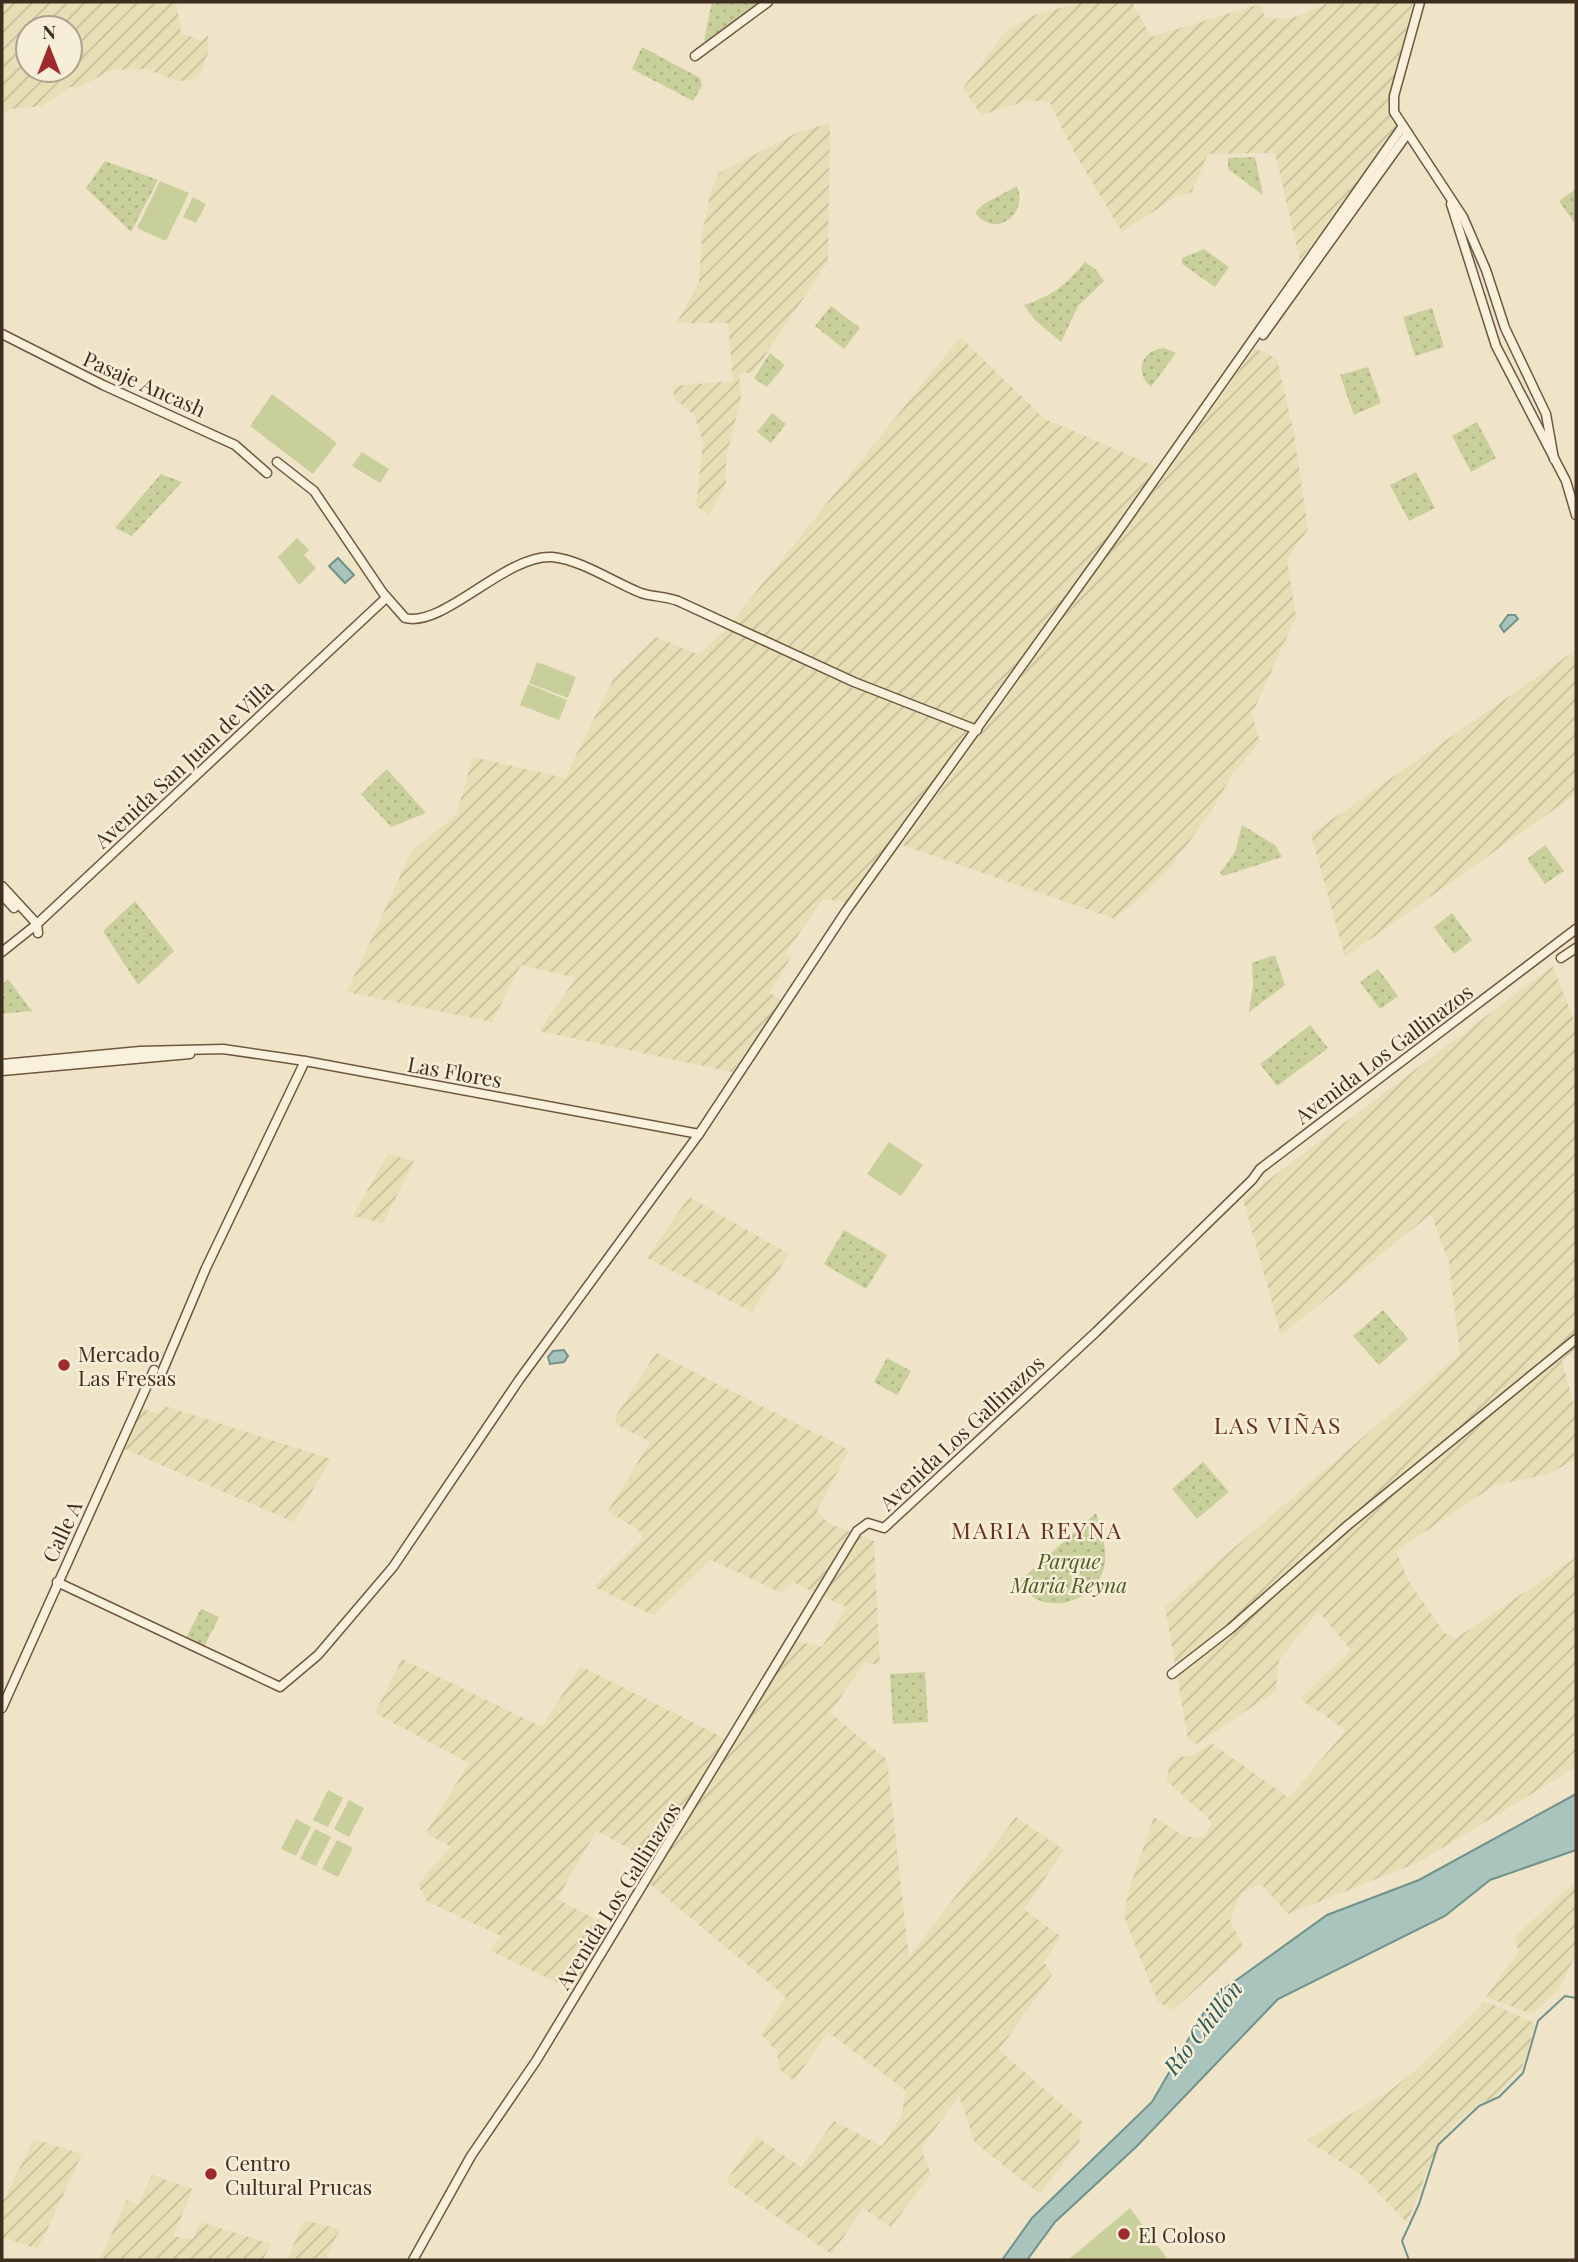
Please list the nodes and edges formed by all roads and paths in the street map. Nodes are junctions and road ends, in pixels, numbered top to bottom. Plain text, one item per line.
1 (768, 2) edge
2 (1420, 2) edge
3 (695, 56) dead end
4 (1405, 130) junction
5 (1447, 194) junction
6 (2, 334) edge
7 (1263, 335) dead end
8 (1554, 459) junction
9 (277, 462) dead end
10 (267, 472) dead end
11 (1576, 515) edge
12 (385, 596) junction
13 (977, 730) junction
14 (2, 886) edge
15 (2, 895) edge
16 (33, 924) junction
17 (1576, 929) edge
18 (2, 946) edge
19 (1576, 948) edge
20 (2, 952) edge
21 (1562, 958) dead end
22 (203, 1050) junction
23 (304, 1061) junction
24 (2, 1064) edge
25 (2, 1071) edge
26 (699, 1134) junction
27 (1576, 1339) edge
28 (57, 1582) junction
29 (1172, 1674) dead end
30 (2, 1708) edge
31 (413, 2260) edge

1 - 3 street
2 - 4 street
4 - 5 street
4 - 7 street
4 - 13 street
5 - 8 street
5 - 8 street
6 - 10 street, Pasaje Ancash
8 - 11 street
9 - 12 street
12 - 13 street
12 - 16 street, Avenida San Juan de Villa
13 - 26 street
14 - 16 street
15 - 16 street
16 - 18 street, Avenida San Juan de Villa
16 - 20 street, Avenida San Juan de Villa
17 - 31 street, Avenida Los Gallinazos
19 - 21 street
22 - 23 street, Las Flores
22 - 24 street, Las Flores
22 - 25 street, Las Flores
23 - 26 street, Las Flores
23 - 28 street, Calle A
26 - 28 street
27 - 29 street
28 - 30 street, Calle A

